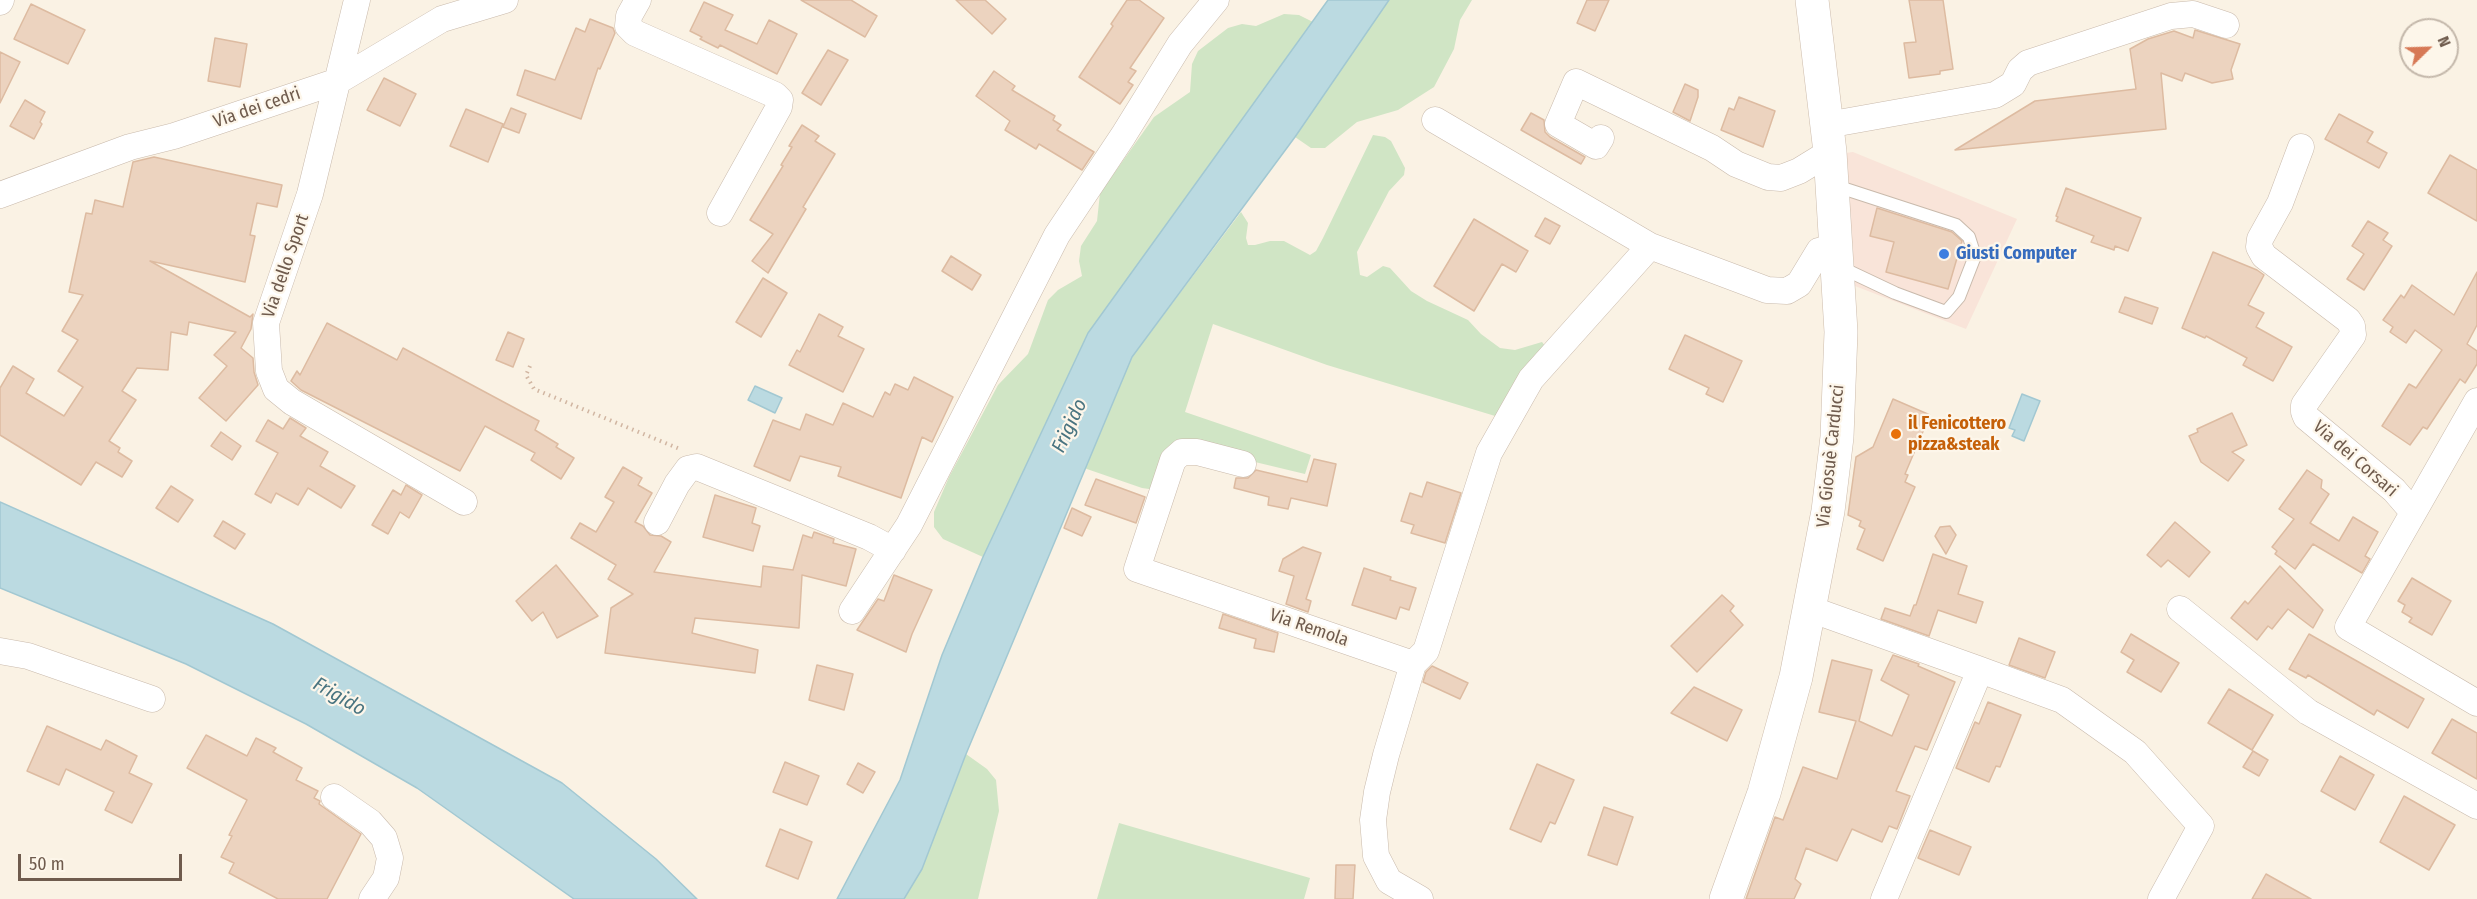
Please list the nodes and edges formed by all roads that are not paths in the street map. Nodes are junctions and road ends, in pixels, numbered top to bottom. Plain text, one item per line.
1 (357, 0) edge
2 (505, 0) edge
3 (638, 0) edge
4 (1216, 0) edge
5 (1812, 0) edge
6 (2226, 25) dead end
7 (338, 81) junction
8 (1435, 120) dead end
9 (1601, 138) dead end
10 (1828, 139) junction
11 (2301, 147) dead end
12 (1832, 184) junction
13 (0, 195) edge
14 (720, 213) dead end
15 (1650, 246) junction
16 (1837, 256) junction
17 (2477, 401) edge
18 (1243, 464) dead end
19 (465, 502) dead end
20 (2414, 512) junction
21 (657, 522) dead end
22 (893, 550) junction
23 (1810, 609) junction
24 (2180, 609) dead end
25 (852, 611) dead end
26 (0, 651) edge
27 (1413, 664) junction
28 (1974, 668) junction
29 (152, 699) dead end
30 (2477, 703) edge
31 (334, 797) dead end
32 (2477, 806) edge
33 (372, 899) edge
34 (1420, 899) edge
35 (1726, 899) edge
36 (1884, 899) edge
37 (2161, 899) edge

1 - 7 street, Via dello Sport
2 - 7 street, Via dei cedri
3 - 14 street
4 - 22 street
5 - 10 main road, Via Giosuè Carducci
6 - 10 street
7 - 13 street, Via dei cedri
7 - 19 street, Via dello Sport
8 - 15 street
9 - 10 street
10 - 12 main road, Via Giosuè Carducci
11 - 20 street, Via dei Corsari
12 - 16 main road, Via Giosuè Carducci
12 - 16 lane
15 - 16 street
15 - 27 street
16 - 23 main road, Via Giosuè Carducci
17 - 20 street, Via dei Corsari
18 - 27 street, Via Remola
20 - 30 street, Via dei Corsari
21 - 22 street
22 - 25 street
23 - 28 street
23 - 35 main road, Via Giosuè Carducci
24 - 32 street
26 - 29 street
27 - 34 street
28 - 36 street
28 - 37 street
31 - 33 street

